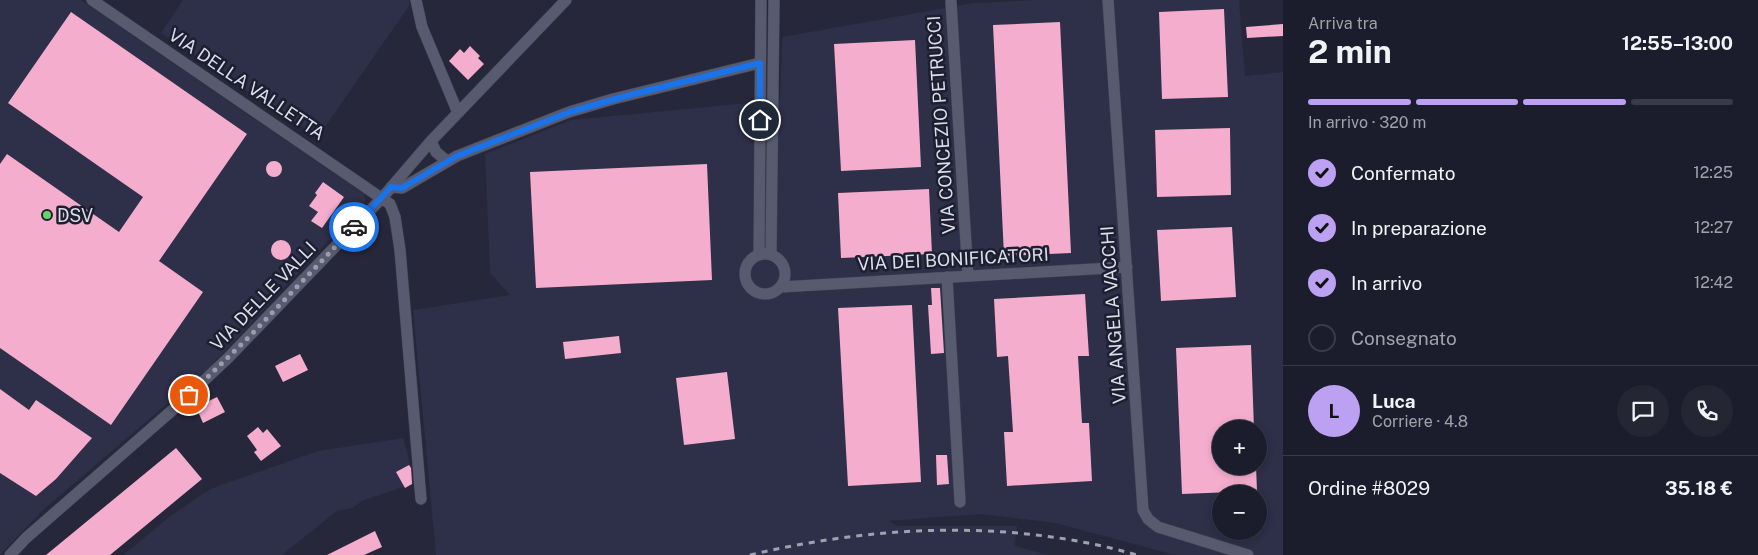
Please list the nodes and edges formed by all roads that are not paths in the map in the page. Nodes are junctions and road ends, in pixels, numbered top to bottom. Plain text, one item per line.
1 (92, 0) edge
2 (416, 0) edge
3 (566, 0) edge
4 (760, 0) edge
5 (774, 0) edge
6 (1108, 0) edge
7 (951, 2) dead end
8 (760, 63) junction
9 (458, 113) junction
10 (431, 141) junction
11 (447, 161) junction
12 (391, 187) junction
13 (382, 198) junction
14 (759, 254) junction
15 (771, 255) junction
16 (1127, 267) junction
17 (968, 276) junction
18 (948, 277) junction
19 (781, 287) junction
20 (421, 500) dead end
21 (960, 502) dead end
22 (10, 555) edge
23 (1248, 555) edge

1 - 13 street, VIA DELLA VALLETTA
2 - 9 street
3 - 9 street, VIA DELLE VALLI
4 - 8 street
5 - 15 street
6 - 16 street, VIA ANGELA VACCHI
7 - 17 street, VIA CONCEZIO PETRUCCI
8 - 11 street
8 - 14 street
9 - 10 street, VIA DELLE VALLI
10 - 11 street
10 - 12 street, VIA DELLE VALLI
11 - 12 street
12 - 13 street, VIA DELLE VALLI
13 - 20 street
13 - 22 street, VIA DELLE VALLI
14 - 15 street
14 - 19 street
15 - 19 street
16 - 17 street, VIA DEI BONIFICATORI
16 - 23 street, VIA ANGELA VACCHI
17 - 18 street, VIA DEI BONIFICATORI
18 - 19 street, VIA DEI BONIFICATORI
18 - 21 street

